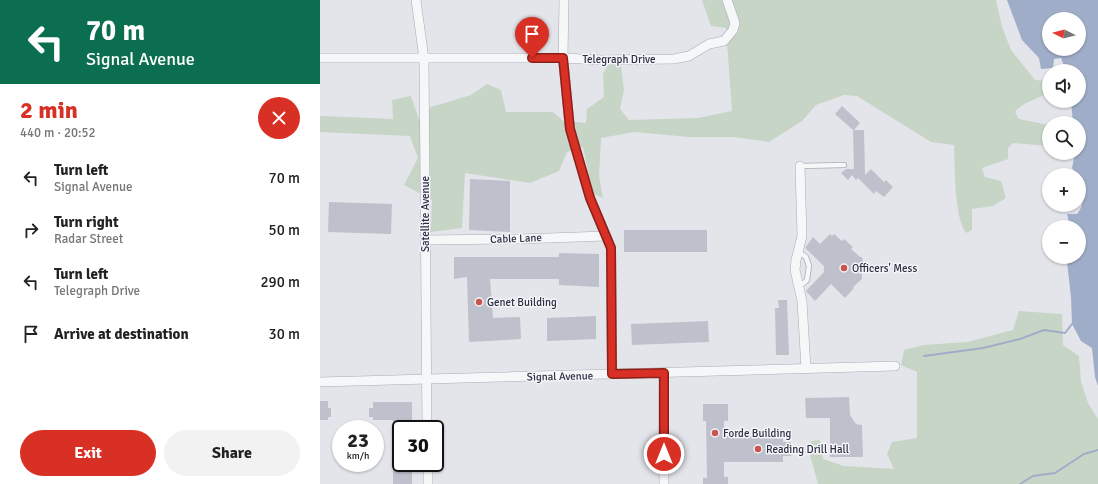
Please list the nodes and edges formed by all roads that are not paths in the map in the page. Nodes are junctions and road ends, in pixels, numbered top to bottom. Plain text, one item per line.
1 (416, 0) edge
2 (564, 0) edge
3 (727, 0) edge
4 (320, 58) edge
5 (563, 58) junction
6 (424, 59) junction
7 (844, 165) dead end
8 (800, 166) joint
9 (606, 236) junction
10 (426, 240) junction
11 (798, 252) junction
12 (799, 287) junction
13 (895, 366) dead end
14 (806, 369) junction
15 (664, 373) junction
16 (612, 374) junction
17 (427, 379) junction
18 (320, 382) edge
19 (427, 420) edge
20 (428, 472) edge
21 (428, 484) edge
22 (664, 484) edge

1 - 6 street, Satellite Avenue
2 - 5 street
3 - 5 street, Telegraph Drive
4 - 6 street, Telegraph Drive
5 - 6 street, Telegraph Drive
5 - 9 street
6 - 10 street, Satellite Avenue
7 - 8 lane
8 - 11 street
9 - 10 street, Cable Lane
9 - 16 street
10 - 17 street, Satellite Avenue
11 - 12 street
11 - 12 lane
12 - 14 street
13 - 14 street, Signal Avenue
14 - 15 street, Signal Avenue
15 - 16 street, Signal Avenue
15 - 22 street
16 - 17 street, Signal Avenue
17 - 18 street, Signal Avenue
17 - 19 street, Satellite Avenue
20 - 21 street

